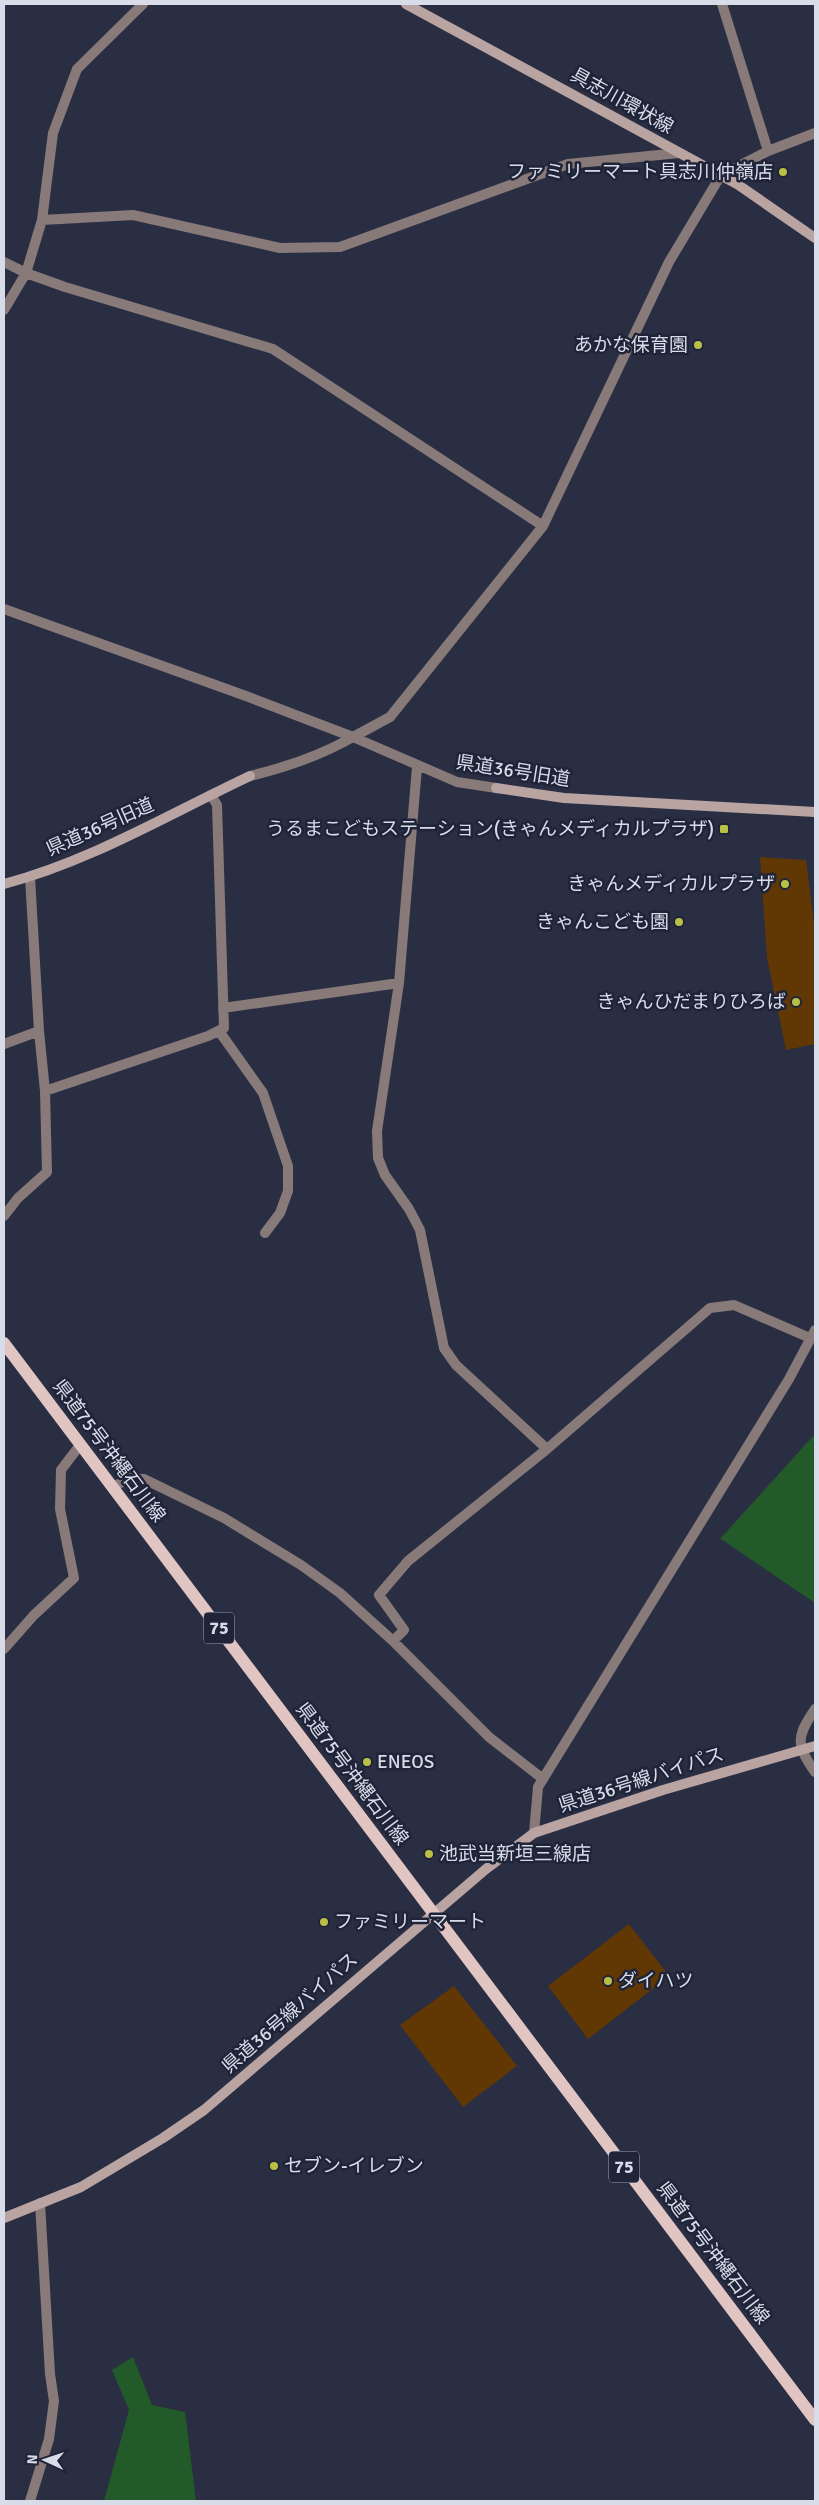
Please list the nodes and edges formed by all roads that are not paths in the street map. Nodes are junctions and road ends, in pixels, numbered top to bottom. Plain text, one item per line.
1 (143, 4) edge
2 (406, 4) edge
3 (722, 4) edge
4 (815, 133) edge
5 (768, 151) junction
6 (679, 152) junction
7 (721, 175) junction
8 (42, 220) junction
9 (815, 238) edge
10 (4, 262) edge
11 (26, 273) junction
12 (4, 310) edge
13 (543, 526) junction
14 (4, 609) edge
15 (353, 737) junction
16 (418, 767) junction
17 (250, 776) joint
18 (496, 788) joint
19 (211, 795) junction
20 (815, 812) edge
21 (30, 877) junction
22 (4, 884) edge
23 (399, 983) junction
24 (223, 1008) junction
25 (39, 1031) junction
26 (219, 1031) junction
27 (4, 1044) edge
28 (46, 1091) junction
29 (4, 1216) edge
30 (265, 1233) dead end
31 (813, 1334) edge
32 (4, 1343) edge
33 (80, 1445) junction
34 (547, 1450) junction
35 (114, 1487) junction
36 (393, 1641) junction
37 (4, 1649) edge
38 (815, 1708) edge
39 (815, 1746) edge
40 (802, 1749) junction
41 (815, 1772) edge
42 (543, 1779) junction
43 (534, 1833) junction
44 (434, 1914) junction
45 (40, 2203) junction
46 (4, 2218) edge
47 (815, 2420) edge
48 (30, 2501) edge

1 - 8 street
2 - 6 main road, 具志川環状線
3 - 5 street
4 - 5 street
5 - 7 street
6 - 7 main road, 具志川環状線
6 - 8 street
7 - 9 main road, 具志川環状線
7 - 13 street
8 - 11 street
10 - 11 street
11 - 12 street
11 - 13 street
13 - 15 street
14 - 15 street
15 - 16 street, 県道36号旧道
15 - 17 street, 県道36号旧道
16 - 18 street, 県道36号旧道
16 - 23 street
17 - 19 main road, 県道36号旧道
18 - 20 main road, 県道36号旧道
19 - 21 main road, 県道36号旧道
19 - 24 street
21 - 22 main road, 県道36号旧道
21 - 25 street
23 - 24 street
23 - 34 street
24 - 26 street
25 - 27 street
25 - 28 street
26 - 28 street
26 - 30 street
28 - 29 street
31 - 34 street
31 - 42 street
32 - 33 main road, 県道75号沖縄石川線 / 75
33 - 35 main road, 県道75号沖縄石川線 / 75
33 - 37 street
34 - 36 street
35 - 36 street
35 - 44 main road, 県道75号沖縄石川線 / 75
36 - 42 street
38 - 40 street
39 - 40 main road, 県道36号線バイパス
40 - 41 street
40 - 43 main road, 県道36号線バイパス
42 - 43 street
43 - 44 main road, 県道36号線バイパス
44 - 45 main road, 県道36号線バイパス
44 - 47 main road, 県道75号沖縄石川線 / 75
45 - 46 main road, 県道36号線バイパス
45 - 48 street

